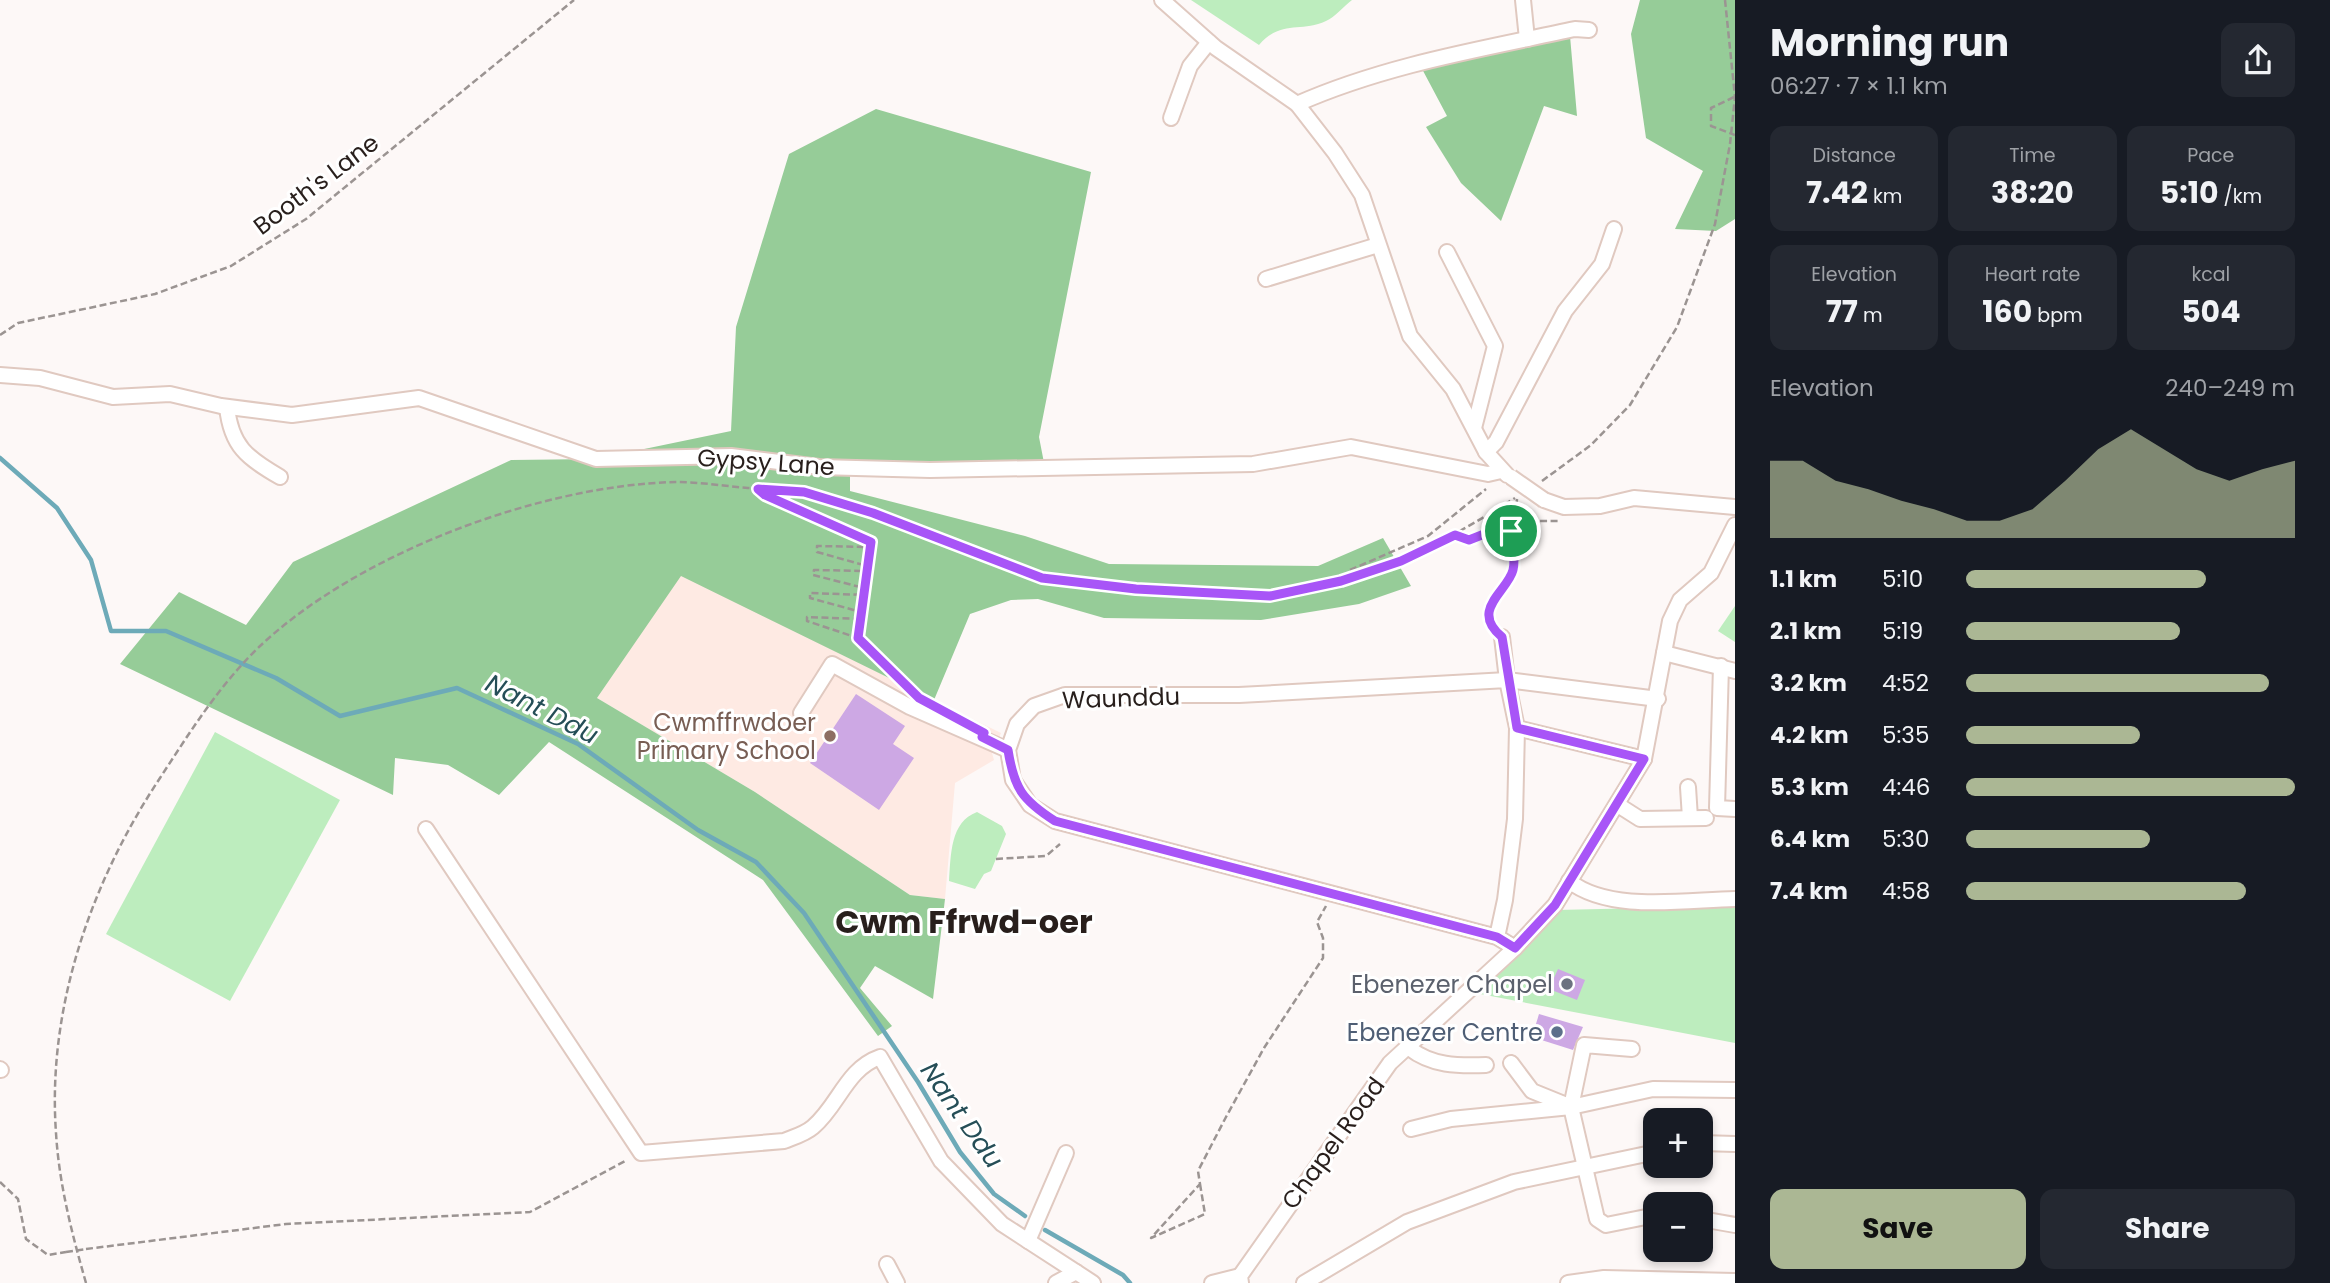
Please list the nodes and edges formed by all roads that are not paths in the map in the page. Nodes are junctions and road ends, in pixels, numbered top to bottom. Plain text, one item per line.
1 (1162, 0) edge
2 (1523, 0) edge
3 (1589, 30) dead end
4 (1527, 39) junction
5 (1209, 42) junction
6 (1297, 104) junction
7 (1171, 118) dead end
8 (1614, 229) dead end
9 (1378, 245) junction
10 (1447, 252) dead end
11 (1266, 279) dead end
12 (0, 375) edge
13 (226, 407) junction
14 (1474, 428) junction
15 (1486, 452) junction
16 (1502, 474) junction
17 (280, 477) dead end
18 (1735, 507) edge
19 (1735, 525) edge
20 (1502, 637) road end
21 (1664, 653) junction
22 (1728, 668) edge
23 (1507, 680) junction
24 (1658, 699) junction
25 (801, 713) dead end
26 (1517, 728) junction
27 (1008, 750) junction
28 (1644, 759) junction
29 (1688, 788) dead end
30 (1618, 806) junction
31 (1735, 809) edge
32 (1690, 818) junction
33 (1706, 818) dead end
34 (426, 829) dead end
35 (1569, 881) junction
36 (1735, 898) edge
37 (1497, 937) junction
38 (1515, 948) junction
39 (1409, 1048) junction
40 (1632, 1049) dead end
41 (1511, 1063) dead end
42 (1486, 1065) dead end
43 (1735, 1090) edge
44 (1571, 1107) junction
45 (1411, 1129) dead end
46 (1713, 1143) edge
47 (1735, 1144) edge
48 (1066, 1153) dead end
49 (1643, 1155) edge
50 (1587, 1167) junction
51 (1643, 1217) edge
52 (1713, 1221) edge
53 (1735, 1225) edge
54 (1028, 1241) junction
55 (887, 1264) dead end
56 (1076, 1272) junction
57 (1240, 1280) edge
58 (1735, 1280) edge
59 (897, 1283) edge
60 (1056, 1283) edge
61 (1093, 1283) edge
62 (1212, 1283) edge
63 (1304, 1283) edge
64 (1568, 1283) edge

1 - 5 street
2 - 4 street
3 - 4 street
4 - 6 street
5 - 6 street
5 - 7 street
6 - 9 street
8 - 15 street
9 - 11 street
9 - 14 street
10 - 14 street
12 - 13 street, Gypsy Lane
13 - 16 street, Gypsy Lane
13 - 17 street
14 - 15 street
15 - 16 street
16 - 18 street, bridge
19 - 21 street, Chapel Road
20 - 23 street
21 - 22 street
21 - 24 street, Chapel Road
22 - 31 street
23 - 24 street, Waunddu
23 - 26 street
23 - 27 street, Waunddu
24 - 28 street, Chapel Road
25 - 27 street
26 - 28 street
26 - 37 street
27 - 37 street
28 - 30 street, Chapel Road
29 - 32 street
30 - 32 street
30 - 35 street, Chapel Road
32 - 33 street
34 - 54 street
35 - 36 street
35 - 38 street, Chapel Road
37 - 38 street
38 - 39 street, Chapel Road
39 - 42 street
39 - 57 street, Chapel Road
40 - 44 street
41 - 44 street
43 - 44 street
44 - 45 street
44 - 50 street
46 - 47 street
48 - 54 street
49 - 50 street
50 - 51 street
50 - 63 street
52 - 53 street
54 - 56 street
55 - 59 street
56 - 60 street
56 - 61 street
57 - 62 street
58 - 64 street

